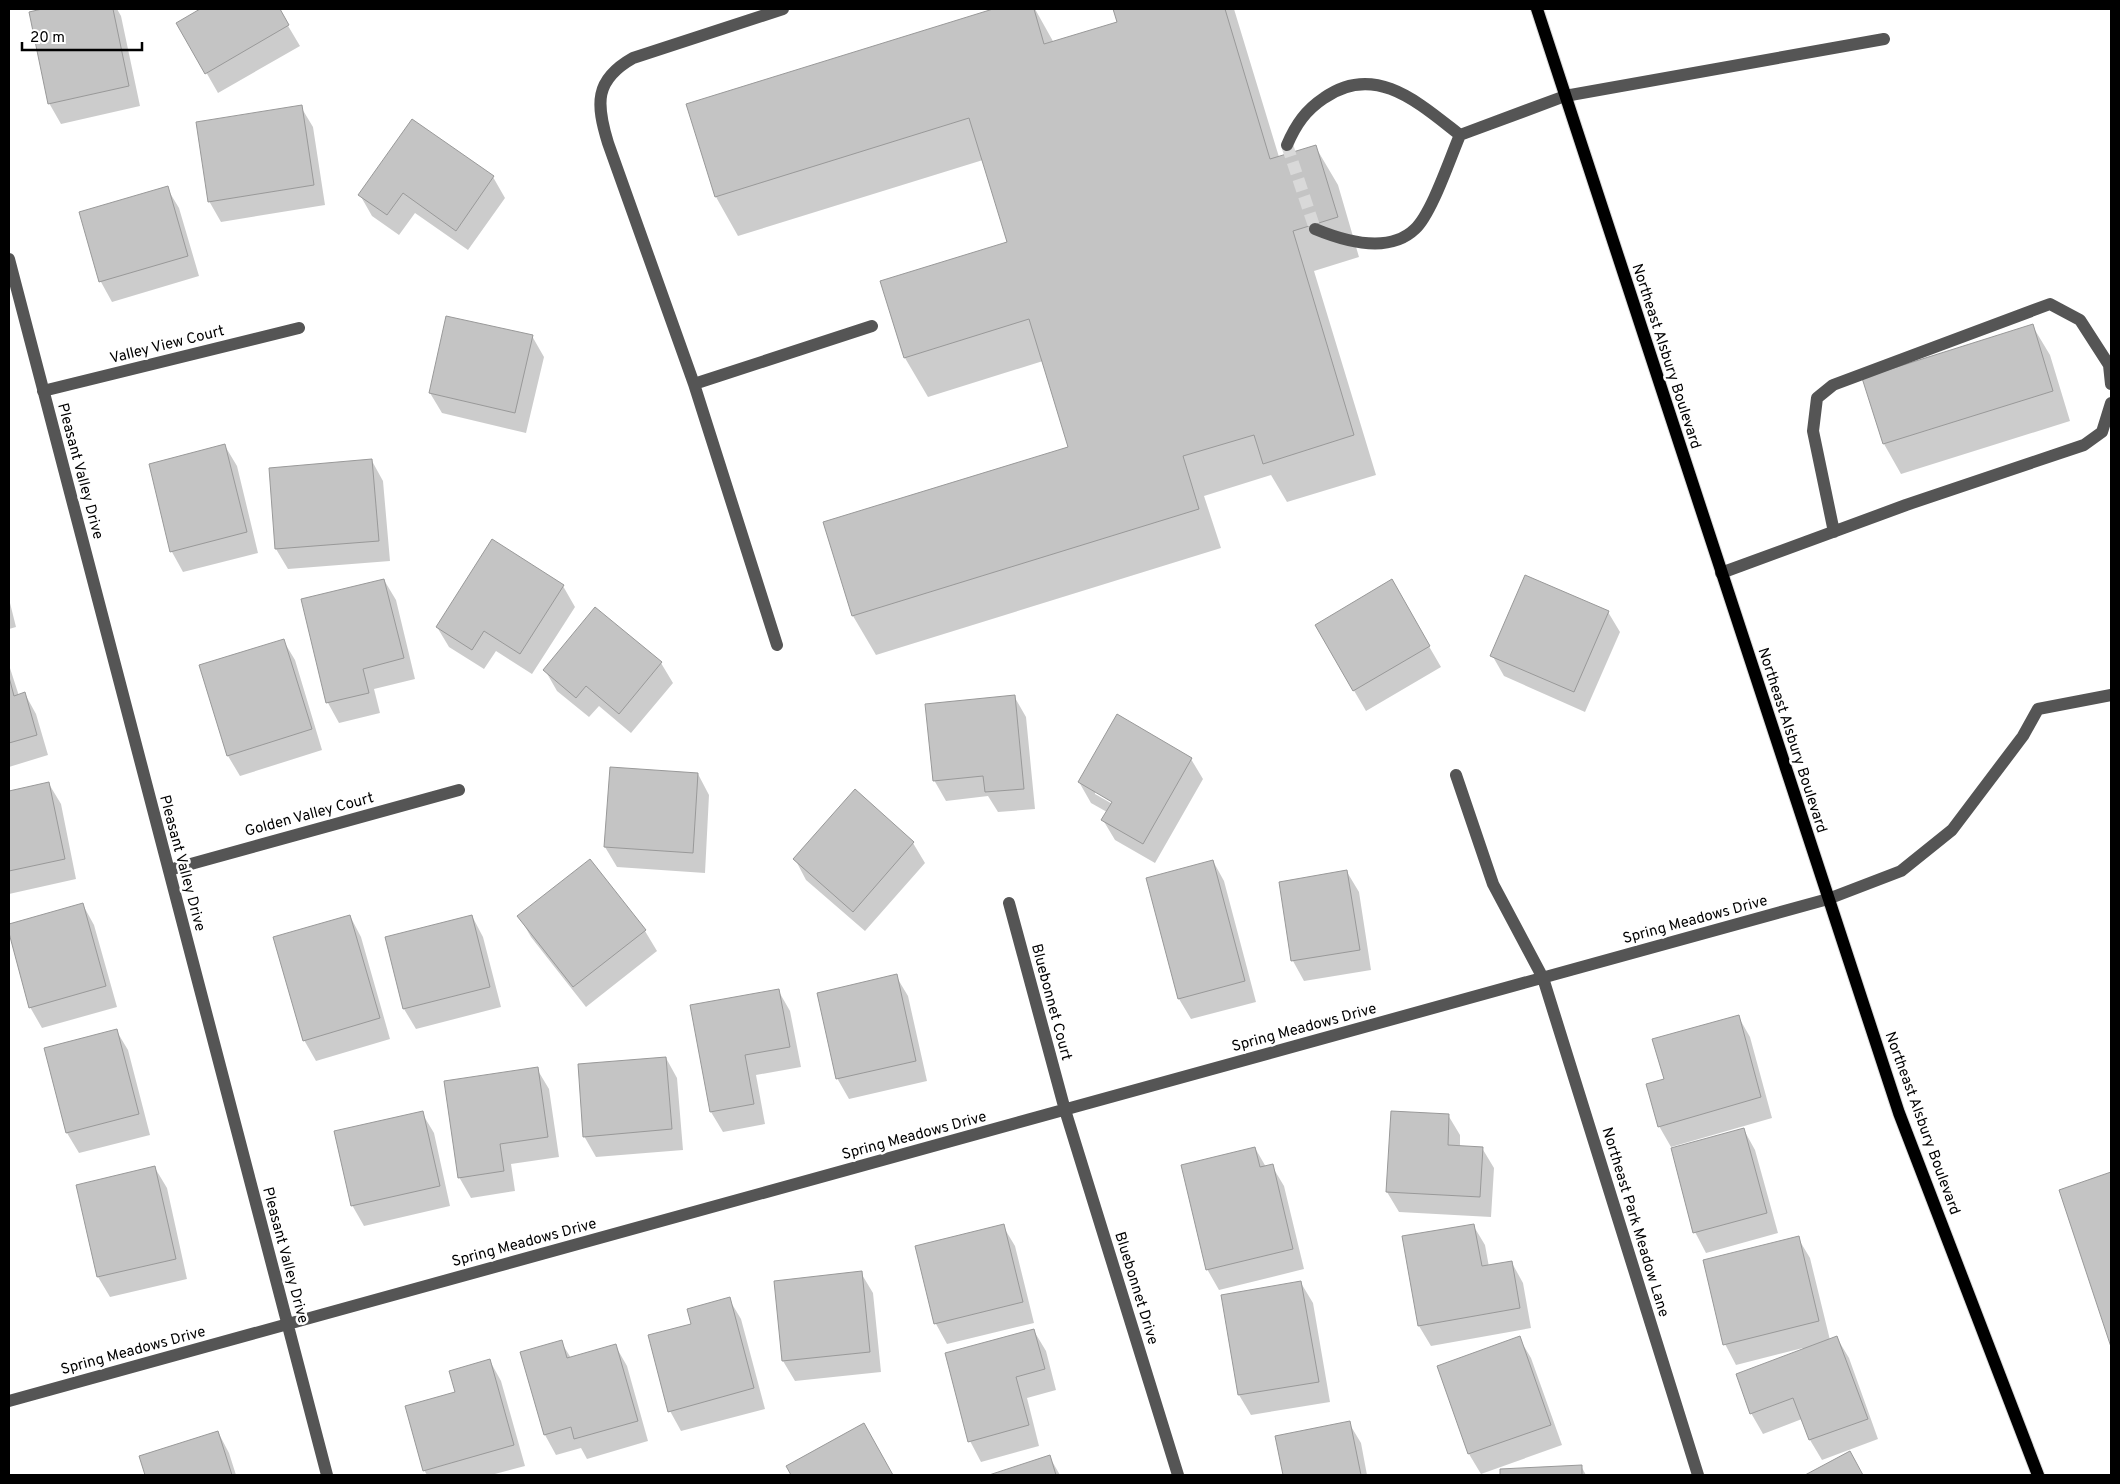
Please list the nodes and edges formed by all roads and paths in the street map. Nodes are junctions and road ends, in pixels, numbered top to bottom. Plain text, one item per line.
1 (783, 9) edge
2 (1537, 9) edge
3 (1884, 39) dead end
4 (1565, 96) junction
5 (1460, 135) junction
6 (1287, 145) tunnel mouth
7 (1315, 229) dead end
8 (9, 259) edge
9 (872, 326) dead end
10 (299, 328) dead end
11 (694, 384) junction
12 (2111, 384) edge
13 (43, 392) junction
14 (2111, 403) edge
15 (1834, 532) junction
16 (1721, 572) junction
17 (777, 645) dead end
18 (2111, 695) edge
19 (1456, 775) dead end
20 (459, 790) dead end
21 (168, 870) junction
22 (1828, 899) junction
23 (1009, 903) dead end
24 (1543, 978) junction
25 (1065, 1110) junction
26 (287, 1324) junction
27 (9, 1401) edge
28 (327, 1475) edge
29 (1178, 1475) edge
30 (1698, 1475) edge
31 (2038, 1475) edge

1 - 11 street
2 - 4 main road, Northeast Alsbury Boulevard
3 - 4 street
4 - 5 street
4 - 16 main road, Northeast Alsbury Boulevard
5 - 6 street
5 - 7 street
8 - 13 street, Pleasant Valley Drive
9 - 11 street
10 - 13 street, Valley View Court
11 - 17 street
12 - 15 street
13 - 21 street, Pleasant Valley Drive
14 - 15 street
15 - 16 street
16 - 22 main road, Northeast Alsbury Boulevard
18 - 22 street, Spring Meadows Drive
19 - 24 street, Northeast Park Meadow Lane
20 - 21 street, Golden Valley Court
21 - 26 street, Pleasant Valley Drive
22 - 24 street, Spring Meadows Drive
22 - 31 main road, Northeast Alsbury Boulevard
23 - 25 street, Bluebonnet Court
24 - 25 street, Spring Meadows Drive
24 - 30 street, Northeast Park Meadow Lane
25 - 26 street, Spring Meadows Drive
25 - 29 street, Bluebonnet Drive
26 - 27 street, Spring Meadows Drive
26 - 28 street, Pleasant Valley Drive

